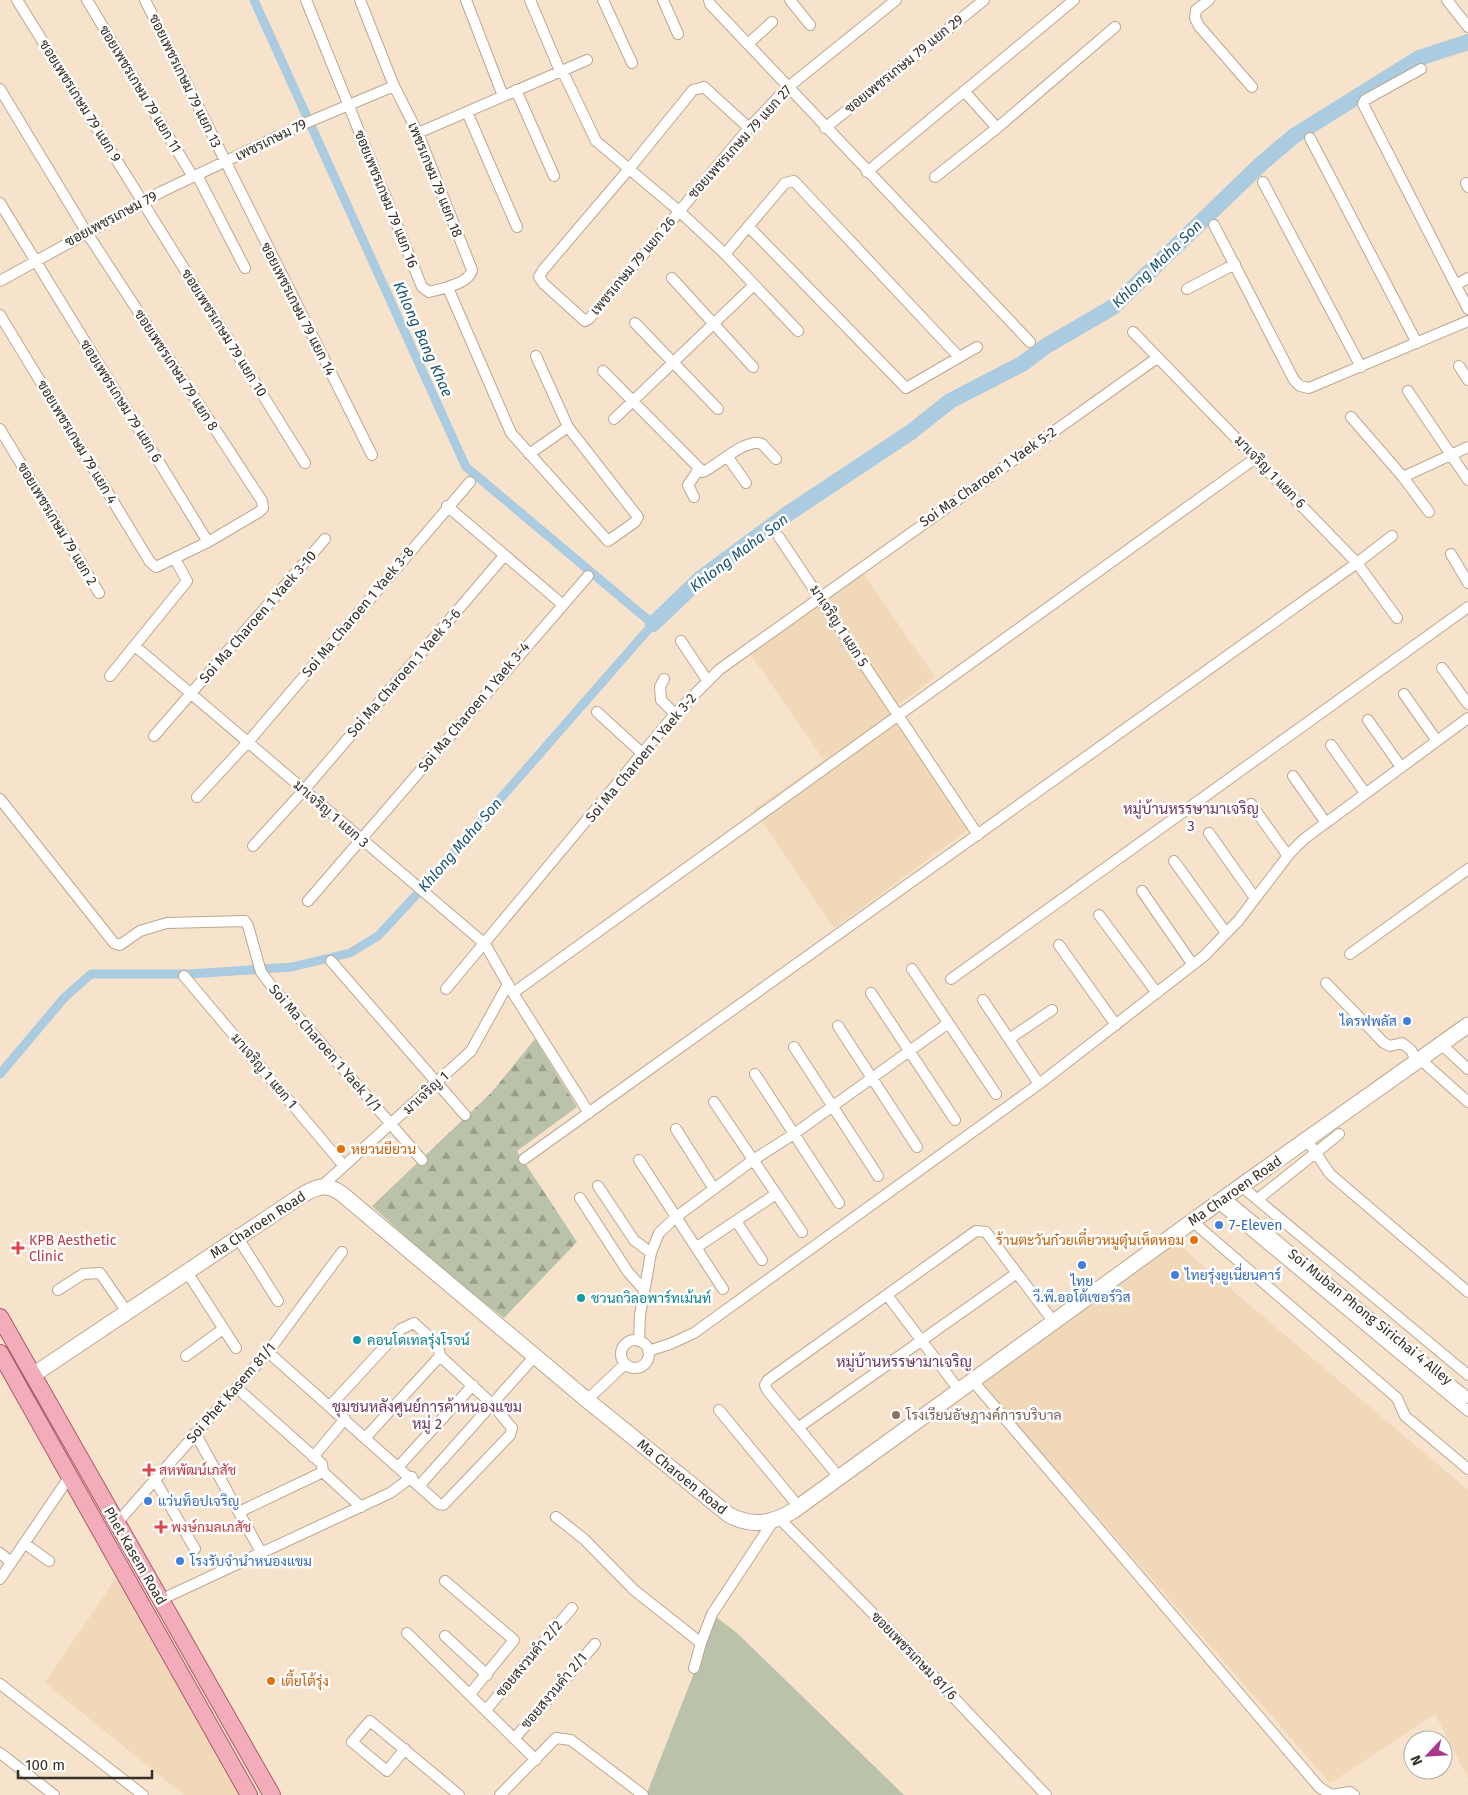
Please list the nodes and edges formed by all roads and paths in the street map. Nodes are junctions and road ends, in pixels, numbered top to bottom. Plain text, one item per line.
1 (17, 0) edge
2 (87, 0) edge
3 (145, 0) edge
4 (306, 0) edge
5 (360, 0) edge
6 (466, 0) edge
7 (530, 0) edge
8 (603, 0) edge
9 (663, 0) edge
10 (709, 0) edge
11 (790, 0) edge
12 (896, 0) edge
13 (984, 0) edge
14 (1074, 0) edge
15 (1210, 0) edge
16 (1447, 0) edge
17 (772, 22) dead end
18 (810, 25) dead end
19 (1115, 27) dead end
20 (1468, 27) edge
21 (678, 34) dead end
22 (748, 44) junction
23 (588, 60) dead end
24 (632, 64) dead end
25 (1420, 69) dead end
26 (561, 71) junction
27 (394, 86) junction
28 (1252, 87) dead end
29 (786, 88) junction
30 (0, 89) edge
31 (516, 90) junction
32 (964, 91) junction
33 (503, 96) junction
34 (349, 106) junction
35 (467, 112) junction
36 (749, 128) junction
37 (825, 128) junction
38 (997, 128) junction
39 (418, 133) junction
40 (1310, 138) dead end
41 (225, 162) junction
42 (629, 169) junction
43 (868, 172) junction
44 (195, 176) junction
45 (554, 176) dead end
46 (935, 177) dead end
47 (1263, 182) dead end
48 (143, 202) junction
49 (0, 203) edge
50 (680, 211) junction
51 (1214, 225) dead end
52 (517, 227) dead end
53 (748, 227) junction
54 (87, 233) junction
55 (725, 254) junction
56 (34, 261) junction
57 (1235, 264) junction
58 (245, 268) dead end
59 (672, 278) dead end
60 (1468, 278) edge
61 (0, 280) edge
62 (754, 285) junction
63 (1456, 285) junction
64 (448, 288) junction
65 (1187, 288) dead end
66 (1468, 308) edge
67 (0, 315) edge
68 (1468, 321) edge
69 (635, 323) dead end
70 (713, 325) junction
71 (798, 331) dead end
72 (1134, 332) dead end
73 (1030, 342) dead end
74 (1417, 343) junction
75 (978, 347) dead end
76 (536, 356) dead end
77 (959, 357) junction
78 (1157, 358) junction
79 (673, 363) junction
80 (1459, 366) dead end
81 (753, 367) dead end
82 (1361, 367) junction
83 (603, 371) dead end
84 (1468, 380) edge
85 (1408, 391) dead end
86 (633, 402) junction
87 (718, 409) dead end
88 (1351, 417) dead end
89 (614, 419) dead end
90 (568, 427) junction
91 (0, 429) edge
92 (1468, 447) edge
93 (529, 454) junction
94 (1451, 454) junction
95 (372, 455) dead end
96 (727, 456) junction
97 (1257, 458) junction
98 (776, 459) dead end
99 (305, 463) dead end
100 (699, 469) junction
101 (1403, 477) junction
102 (1468, 480) edge
103 (470, 482) dead end
104 (746, 483) dead end
105 (694, 497) dead end
106 (447, 506) junction
107 (1429, 512) dead end
108 (1392, 536) dead end
109 (779, 537) dead end
110 (325, 539) dead end
111 (208, 542) junction
112 (1451, 554) dead end
113 (504, 556) junction
114 (175, 559) junction
115 (1358, 563) junction
116 (588, 576) dead end
117 (1468, 583) edge
118 (99, 592) dead end
119 (820, 596) junction
120 (562, 604) junction
121 (1468, 607) edge
122 (1397, 618) dead end
123 (681, 641) dead end
124 (135, 646) junction
125 (1442, 668) dead end
126 (110, 676) dead end
127 (664, 679) dead end
128 (706, 680) junction
129 (192, 694) junction
130 (1404, 694) dead end
131 (1468, 704) edge
132 (597, 712) dead end
133 (675, 714) junction
134 (898, 716) junction
135 (1468, 718) edge
136 (1368, 720) dead end
137 (154, 736) dead end
138 (1437, 740) junction
139 (248, 742) junction
140 (1331, 745) dead end
141 (643, 754) junction
142 (1401, 767) junction
143 (1293, 776) dead end
144 (304, 790) junction
145 (1365, 794) junction
146 (197, 797) dead end
147 (0, 800) edge
148 (1251, 804) dead end
149 (1326, 822) junction
150 (1209, 833) dead end
151 (978, 835) junction
152 (361, 839) junction
153 (253, 846) dead end
154 (1288, 856) junction
155 (1174, 860) dead end
156 (1468, 869) edge
157 (1142, 891) dead end
158 (1255, 898) junction
159 (308, 901) dead end
160 (1099, 916) dead end
161 (1226, 933) junction
162 (485, 944) junction
163 (1059, 945) dead end
164 (1350, 954) dead end
165 (331, 961) dead end
166 (1193, 965) junction
167 (912, 969) dead end
168 (184, 976) dead end
169 (951, 980) dead end
170 (1326, 983) dead end
171 (446, 989) dead end
172 (511, 989) junction
173 (1157, 993) junction
174 (871, 994) dead end
175 (983, 1000) dead end
176 (1052, 1010) dead end
177 (948, 1024) junction
178 (1116, 1025) junction
179 (838, 1026) dead end
180 (1468, 1026) edge
181 (1009, 1039) junction
182 (1441, 1044) junction
183 (794, 1047) dead end
184 (908, 1050) junction
185 (1419, 1060) junction
186 (1468, 1069) edge
187 (755, 1074) dead end
188 (870, 1078) junction
189 (436, 1084) junction
190 (1039, 1084) junction
191 (996, 1094) dead end
192 (714, 1102) dead end
193 (1468, 1102) edge
194 (831, 1107) junction
195 (589, 1113) junction
196 (465, 1115) dead end
197 (955, 1120) dead end
198 (390, 1124) junction
199 (676, 1129) dead end
200 (794, 1134) junction
201 (1338, 1134) dead end
202 (1310, 1146) junction
203 (917, 1147) dead end
204 (524, 1159) dead end
205 (422, 1160) dead end
206 (639, 1160) dead end
207 (753, 1160) junction
208 (344, 1166) junction
209 (878, 1176) dead end
210 (323, 1186) junction
211 (598, 1186) dead end
212 (1241, 1186) junction
213 (714, 1188) junction
214 (776, 1194) junction
215 (580, 1198) dead end
216 (1258, 1199) junction
217 (1222, 1200) junction
218 (839, 1203) dead end
219 (676, 1216) junction
220 (736, 1221) junction
221 (1192, 1221) junction
222 (802, 1232) dead end
223 (238, 1238) junction
224 (696, 1247) junction
225 (342, 1252) dead end
226 (651, 1253) junction
227 (762, 1260) dead end
228 (187, 1272) junction
229 (1017, 1273) junction
230 (723, 1289) dead end
231 (58, 1290) dead end
232 (644, 1290) junction
233 (1468, 1292) edge
234 (887, 1295) junction
235 (278, 1301) dead end
236 (126, 1312) junction
237 (0, 1317) edge
238 (1053, 1321) junction
239 (223, 1329) junction
240 (639, 1341) junction
241 (922, 1341) junction
242 (236, 1348) dead end
243 (648, 1351) junction
244 (268, 1352) junction
245 (0, 1353) edge
246 (186, 1356) dead end
247 (440, 1356) junction
248 (535, 1356) junction
249 (625, 1364) junction
250 (1466, 1370) edge
251 (33, 1375) junction
252 (972, 1380) junction
253 (18, 1384) junction
254 (473, 1385) junction
255 (237, 1388) junction
256 (1449, 1388) junction
257 (959, 1390) junction
258 (1468, 1398) edge
259 (587, 1400) junction
260 (492, 1404) junction
261 (330, 1406) junction
262 (719, 1410) dead end
263 (1468, 1411) edge
264 (345, 1420) junction
265 (799, 1427) junction
266 (195, 1433) junction
267 (366, 1438) junction
268 (313, 1457) junction
269 (399, 1466) junction
270 (1468, 1469) edge
271 (323, 1472) junction
272 (70, 1476) junction
273 (412, 1477) junction
274 (839, 1477) junction
275 (155, 1480) junction
276 (420, 1485) junction
277 (361, 1507) junction
278 (799, 1507) junction
279 (239, 1512) junction
280 (556, 1517) dead end
281 (777, 1519) junction
282 (116, 1524) junction
283 (24, 1543) junction
284 (195, 1549) dead end
285 (0, 1554) edge
286 (262, 1554) junction
287 (49, 1561) dead end
288 (12, 1562) junction
289 (0, 1578) edge
290 (445, 1581) dead end
291 (160, 1600) junction
292 (572, 1608) dead end
293 (406, 1633) dead end
294 (445, 1636) dead end
295 (701, 1642) junction
296 (595, 1644) dead end
297 (694, 1668) dead end
298 (487, 1675) junction
299 (0, 1684) edge
300 (470, 1694) junction
301 (486, 1710) junction
302 (514, 1739) junction
303 (405, 1749) junction
304 (0, 1753) edge
305 (536, 1760) junction
306 (54, 1795) edge
307 (143, 1795) edge
308 (250, 1795) edge
309 (272, 1795) edge
310 (459, 1795) edge
311 (500, 1795) edge
312 (643, 1795) edge
313 (1046, 1795) edge
314 (1354, 1795) edge

1 - 48 street, ซอยเพชรเกษม 79 แยก 9
2 - 44 street, ซอยเพชรเกษม 79 แยก 11
3 - 41 street, ซอยเพชรเกษม 79 แยก 13
4 - 34 street, ซอยเพชรเกษม 79 แยก 16
5 - 27 street, เพชรเกษม 79 แยก 18
6 - 33 street
7 - 26 street
8 - 24 street
9 - 21 street
10 - 22 street
11 - 18 street
12 - 29 street, ซอยเพชรเกษม 79 แยก 27
13 - 37 street, ซอยเพชรเกษม 79 แยก 29
14 - 32 street
15 - 28 street
16 - 20 street
17 - 22 street
19 - 38 street
22 - 29 street
23 - 26 street
25 - 63 street
26 - 31 street
26 - 42 street
27 - 34 street
27 - 39 street, เพชรเกษม 79 แยก 18
29 - 36 street, ซอยเพชรเกษม 79 แยก 27
29 - 37 street
30 - 54 street, ซอยเพชรเกษม 79 แยก 8
31 - 33 street
31 - 45 street
32 - 38 street
32 - 43 street
33 - 35 street
34 - 41 street, เพชรเกษม 79
34 - 64 street, ซอยเพชรเกษม 79 แยก 16
35 - 39 street
35 - 52 street
36 - 42 street
36 - 50 street, ซอยเพชรเกษม 79 แยก 27
37 - 43 street
38 - 46 street
39 - 64 street, เพชรเกษม 79 แยก 18
40 - 74 street
41 - 44 street, ซอยเพชรเกษม 79
41 - 95 street, ซอยเพชรเกษม 79 แยก 14
42 - 50 street
42 - 50 street, เพชรเกษม 79 แยก 26
43 - 73 street
44 - 48 street, ซอยเพชรเกษม 79
44 - 58 street, ซอยเพชรเกษม 79 แยก 11
47 - 82 street
48 - 54 street, ซอยเพชรเกษม 79
48 - 99 street, ซอยเพชรเกษม 79 แยก 10
49 - 56 street, ซอยเพชรเกษม 79 แยก 6
50 - 55 street
51 - 57 street
53 - 55 street
53 - 77 street
53 - 77 street
54 - 56 street, ซอยเพชรเกษม 79
54 - 111 street, ซอยเพชรเกษม 79 แยก 8
55 - 62 street
56 - 61 street, ซอยเพชรเกษม 79
56 - 111 street, ซอยเพชรเกษม 79 แยก 6
57 - 65 street
57 - 82 street
59 - 70 street
60 - 63 street
62 - 70 street
62 - 71 street
63 - 66 street
64 - 93 street
67 - 114 street, ซอยเพชรเกษม 79 แยก 4
68 - 74 street
69 - 79 street
70 - 79 street
70 - 81 street
72 - 78 street, มาเจริญ 1 แยก 6
74 - 82 street
75 - 77 street
76 - 90 street
78 - 97 street, มาเจริญ 1 แยก 6
78 - 119 street, Soi Ma Charoen 1 Yaek 5-2
79 - 86 street
79 - 87 street
80 - 84 street
83 - 86 street
85 - 94 street
86 - 89 street
86 - 100 street
88 - 101 street
90 - 93 street
90 - 93 street
91 - 118 street, ซอยเพชรเกษม 79 แยก 2
92 - 94 street
94 - 101 street
94 - 102 street
96 - 98 street
96 - 100 street
96 - 104 street
97 - 115 street, มาเจริญ 1 แยก 6
97 - 134 street
100 - 105 street
101 - 107 street
103 - 106 street, Soi Ma Charoen 1 Yaek 3-8
106 - 113 street
106 - 139 street, Soi Ma Charoen 1 Yaek 3-8
108 - 115 street
109 - 119 street, มาเจริญ 1 แยก 5
110 - 129 street, Soi Ma Charoen 1 Yaek 3-10
111 - 114 street
112 - 117 street
113 - 120 street
113 - 144 street, Soi Ma Charoen 1 Yaek 3-6
114 - 124 street
115 - 122 street, มาเจริญ 1 แยก 6
115 - 151 street
116 - 120 street, Soi Ma Charoen 1 Yaek 3-4
119 - 128 street, Soi Ma Charoen 1 Yaek 3-2
119 - 134 street, มาเจริญ 1 แยก 5
120 - 152 street, Soi Ma Charoen 1 Yaek 3-4
121 - 169 street
123 - 128 street
124 - 126 street
124 - 129 street, มาเจริญ 1 แยก 3
125 - 131 street
127 - 133 street
128 - 133 street, Soi Ma Charoen 1 Yaek 3-2
129 - 137 street, Soi Ma Charoen 1 Yaek 3-10
129 - 139 street, มาเจริญ 1 แยก 3
130 - 138 street
132 - 141 street
133 - 141 street, Soi Ma Charoen 1 Yaek 3-2
134 - 151 street, มาเจริญ 1 แยก 5
134 - 172 street
135 - 138 street
136 - 142 street
138 - 142 street
139 - 144 street, มาเจริญ 1 แยก 3
139 - 146 street, Soi Ma Charoen 1 Yaek 3-8
140 - 145 street
141 - 162 street, Soi Ma Charoen 1 Yaek 3-2
142 - 145 street
143 - 149 street
144 - 152 street, มาเจริญ 1 แยก 3
144 - 153 street, Soi Ma Charoen 1 Yaek 3-6
145 - 149 street
147 - 198 street, Soi Ma Charoen 1 Yaek 1/1
148 - 154 street
149 - 154 street
150 - 158 street
151 - 195 street
152 - 159 street, Soi Ma Charoen 1 Yaek 3-4
152 - 162 street, มาเจริญ 1 แยก 3
154 - 158 street
155 - 161 street
156 - 164 street
157 - 166 street
158 - 161 street
160 - 173 street
161 - 166 street
162 - 171 street, Soi Ma Charoen 1 Yaek 3-2
162 - 172 street, มาเจริญ 1 แยก 3
163 - 178 street
165 - 189 street
166 - 173 street
167 - 177 street
168 - 208 street, มาเจริญ 1 แยก 1
170 - 185 street
172 - 189 street, มาเจริญ 1
172 - 195 street, มาเจริญ 1 แยก 3
173 - 178 street
174 - 184 street
175 - 181 street
176 - 181 street
177 - 184 street
177 - 191 street
178 - 190 street
179 - 188 street
180 - 182 main road, Ma Charoen Road
181 - 190 street
182 - 185 main road, Ma Charoen Road
182 - 186 street
183 - 194 street
184 - 188 street
184 - 197 street
185 - 193 street
185 - 202 main road, Ma Charoen Road
187 - 200 street
188 - 194 street
188 - 203 street
189 - 196 street
189 - 198 street, มาเจริญ 1
190 - 243 street
192 - 207 street
194 - 200 street
194 - 209 street
195 - 204 street
198 - 205 street, Soi Ma Charoen 1 Yaek 1/1
198 - 208 street, มาเจริญ 1
199 - 213 street
200 - 207 street
200 - 218 street
201 - 202 street
202 - 212 main road, Ma Charoen Road
202 - 216 street
202 - 233 street
206 - 219 street
207 - 213 street
207 - 214 street
208 - 210 street, มาเจริญ 1
210 - 223 main road, Ma Charoen Road
210 - 248 main road, Ma Charoen Road
211 - 226 street
212 - 216 street
212 - 217 main road, Ma Charoen Road
213 - 219 street
214 - 220 street
214 - 222 street
215 - 232 street
216 - 250 street
217 - 221 main road, Ma Charoen Road
217 - 256 street, Soi Muban Phong Sirichai 4 Alley
219 - 224 street
219 - 226 street
220 - 224 street
220 - 227 street
221 - 238 main road, Ma Charoen Road
221 - 270 street
223 - 228 main road, Ma Charoen Road
223 - 235 street
224 - 230 street
225 - 244 street, Soi Phet Kasem 81/1
226 - 232 street
228 - 236 main road, Ma Charoen Road
228 - 239 street
229 - 234 street
229 - 238 street
229 - 241 street
231 - 236 street
232 - 240 street
234 - 241 street
234 - 265 street
236 - 251 main road, Ma Charoen Road
237 - 251 main road, Phet Kasem Road
238 - 252 main road, Ma Charoen Road
239 - 242 street
239 - 246 street
240 - 243 street
240 - 249 street
241 - 257 street
241 - 265 street
243 - 249 street
244 - 255 street, Soi Phet Kasem 81/1
244 - 261 street
245 - 253 main road, Phet Kasem Road
247 - 254 street
247 - 261 street
247 - 267 street
248 - 259 main road, Ma Charoen Road
248 - 260 street
249 - 259 street
251 - 253 main road
251 - 282 main road, Phet Kasem Road
252 - 257 main road, Ma Charoen Road
252 - 314 street
253 - 272 main road, Phet Kasem Road
254 - 260 street
254 - 269 street
255 - 266 street, Soi Phet Kasem 81/1
255 - 268 street
256 - 258 street, Soi Muban Phong Sirichai 4 Alley
256 - 263 street, Soi Muban Phong Sirichai 4 Alley
257 - 274 main road, Ma Charoen Road
259 - 281 main road, Ma Charoen Road
260 - 276 street
260 - 276 street
261 - 264 street
262 - 278 street
264 - 267 street
264 - 268 street
265 - 274 street
266 - 275 street, Soi Phet Kasem 81/1
266 - 279 street
267 - 269 street
268 - 271 street
269 - 273 street
271 - 277 street
271 - 279 street
272 - 283 street
272 - 308 main road, Phet Kasem Road
273 - 276 street
273 - 277 street
274 - 278 main road, Ma Charoen Road
275 - 282 street, Soi Phet Kasem 81/1
275 - 284 street
277 - 286 street
278 - 281 main road, Ma Charoen Road
279 - 286 street
280 - 295 street
281 - 295 street
281 - 313 street, ซอยเพชรเกษม 81/6
282 - 291 main road, Phet Kasem Road
283 - 287 street
283 - 288 street
285 - 288 street
286 - 291 street
288 - 289 street
290 - 298 street
291 - 309 main road, Phet Kasem Road
292 - 301 street, ซอยสงวนคำ 2/2
293 - 300 street
294 - 298 street
295 - 297 street
296 - 302 street, ซอยสงวนคำ 2/1
298 - 300 street
299 - 307 street
300 - 301 street
301 - 302 street
302 - 305 street
303 - 303 street
303 - 310 street
304 - 306 street
305 - 311 street
305 - 312 street

